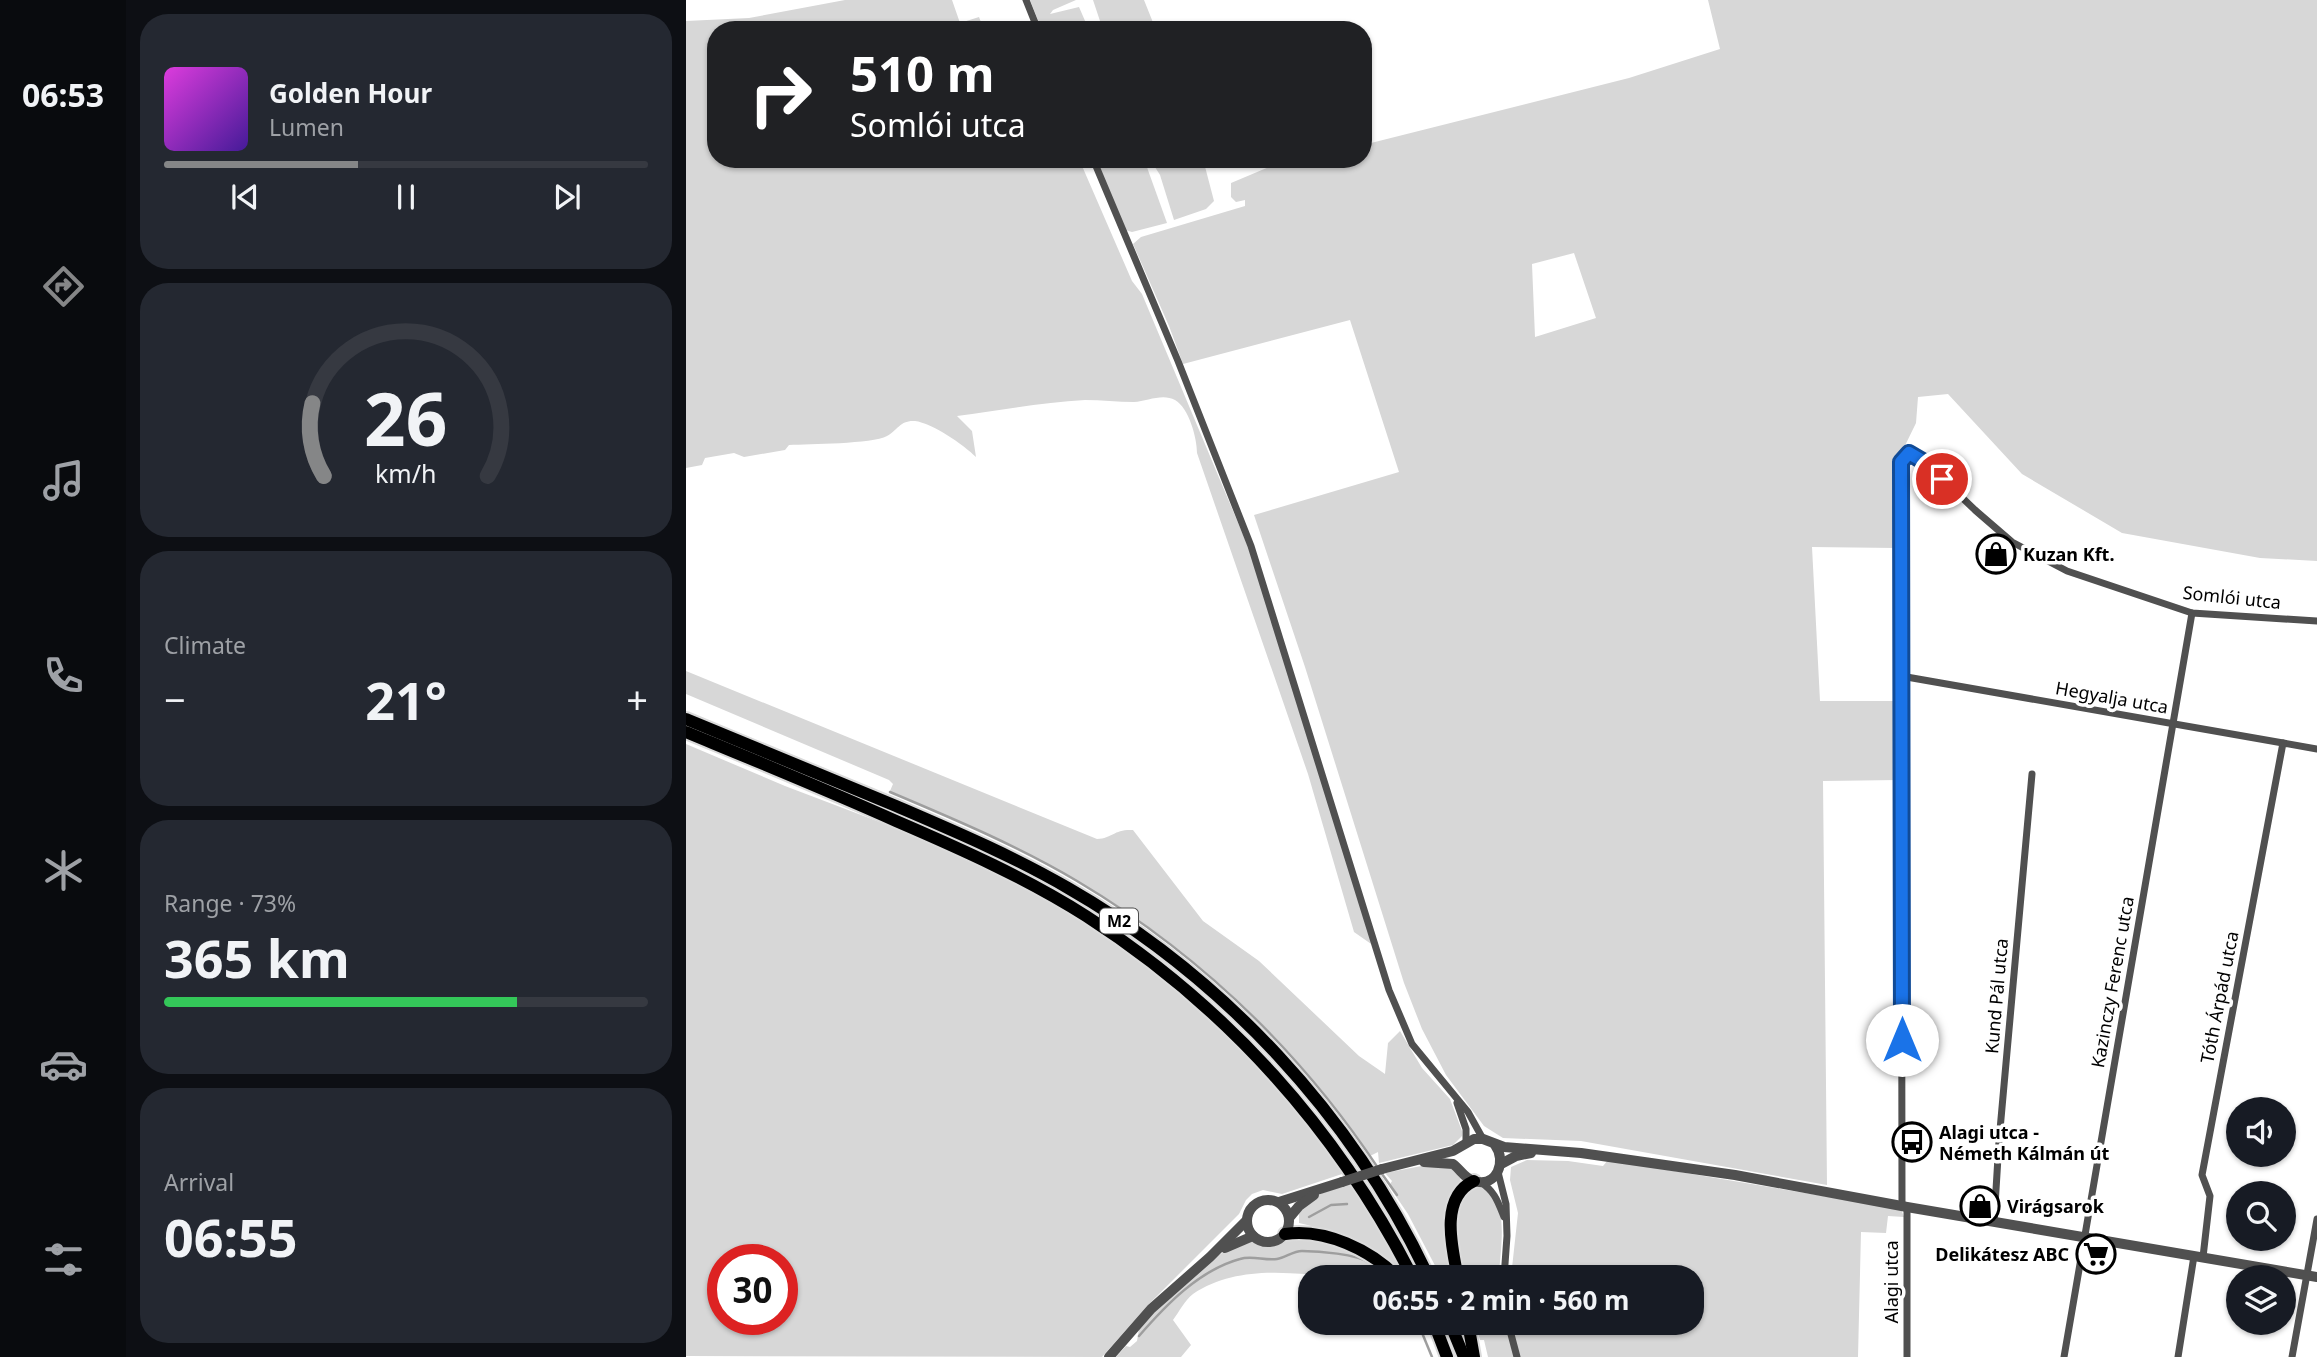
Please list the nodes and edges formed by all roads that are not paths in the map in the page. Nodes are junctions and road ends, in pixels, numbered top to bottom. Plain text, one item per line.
1 (1026, 0) edge
2 (1034, 21) edge
3 (1097, 168) edge
4 (1901, 462) joint
5 (2192, 613) junction
6 (2317, 621) edge
7 (1901, 676) junction
8 (686, 719) edge
9 (2173, 724) junction
10 (686, 732) edge
11 (2283, 743) junction
12 (2317, 749) edge
13 (2032, 774) dead end
14 (1455, 1096) junction
15 (1483, 1139) junction
16 (1495, 1145) junction
17 (1464, 1146) junction
18 (1553, 1151) junction
19 (1409, 1162) junction
20 (1500, 1168) junction
21 (1460, 1169) junction
22 (1476, 1182) junction
23 (1323, 1189) junction
24 (1279, 1202) junction
25 (1904, 1206) junction
26 (1289, 1218) junction
27 (2317, 1219) edge
28 (1247, 1220) junction
29 (1506, 1221) junction
30 (1994, 1222) junction
31 (1285, 1234) junction
32 (1253, 1236) junction
33 (2083, 1237) junction
34 (1210, 1257) junction
35 (2199, 1257) junction
36 (1383, 1265) edge
37 (1406, 1265) edge
38 (1423, 1265) edge
39 (1456, 1265) edge
40 (1504, 1265) edge
41 (2312, 1276) edge
42 (1439, 1335) edge
43 (1455, 1335) edge
44 (1470, 1335) edge
45 (1511, 1335) edge
46 (1109, 1357) edge
47 (1447, 1357) edge
48 (1464, 1357) edge
49 (1474, 1357) edge
50 (1517, 1357) edge
51 (1907, 1357) edge
52 (2064, 1357) edge
53 (2178, 1357) edge
54 (2292, 1357) edge

1 - 2 street
3 - 14 street
4 - 5 street, Somlói utca
4 - 7 street, Alagi utca
5 - 6 street, Somlói utca
5 - 9 street, Kazinczy Ferenc utca
7 - 9 street, Hegyalja utca
7 - 25 street, Alagi utca
8 - 38 highway, M2
9 - 11 street, Hegyalja utca
9 - 33 street, Kazinczy Ferenc utca
10 - 37 highway, M2
11 - 12 street, Hegyalja utca
11 - 35 street, Tóth Árpád utca
13 - 30 street, Kund Pál utca
14 - 15 street
14 - 17 street
15 - 16 street
15 - 17 street
16 - 18 street
16 - 20 street
17 - 19 street
17 - 21 street
18 - 20 street
18 - 25 street
19 - 21 street
19 - 23 street, bridge
20 - 22 street
20 - 29 street
21 - 22 street
22 - 29 street
22 - 39 highway
23 - 24 street
23 - 26 street
24 - 26 street
24 - 28 street
25 - 30 street
25 - 51 street, Alagi utca
26 - 31 street
27 - 41 street
28 - 32 street
28 - 34 street
29 - 40 street
30 - 33 street
31 - 32 street
31 - 36 highway
32 - 34 street
33 - 35 street
33 - 52 street, Kazinczy Ferenc utca
34 - 46 street
35 - 41 street
35 - 53 street, Tóth Árpád utca
41 - 54 street
42 - 47 highway
43 - 48 highway
44 - 49 highway
45 - 50 street

